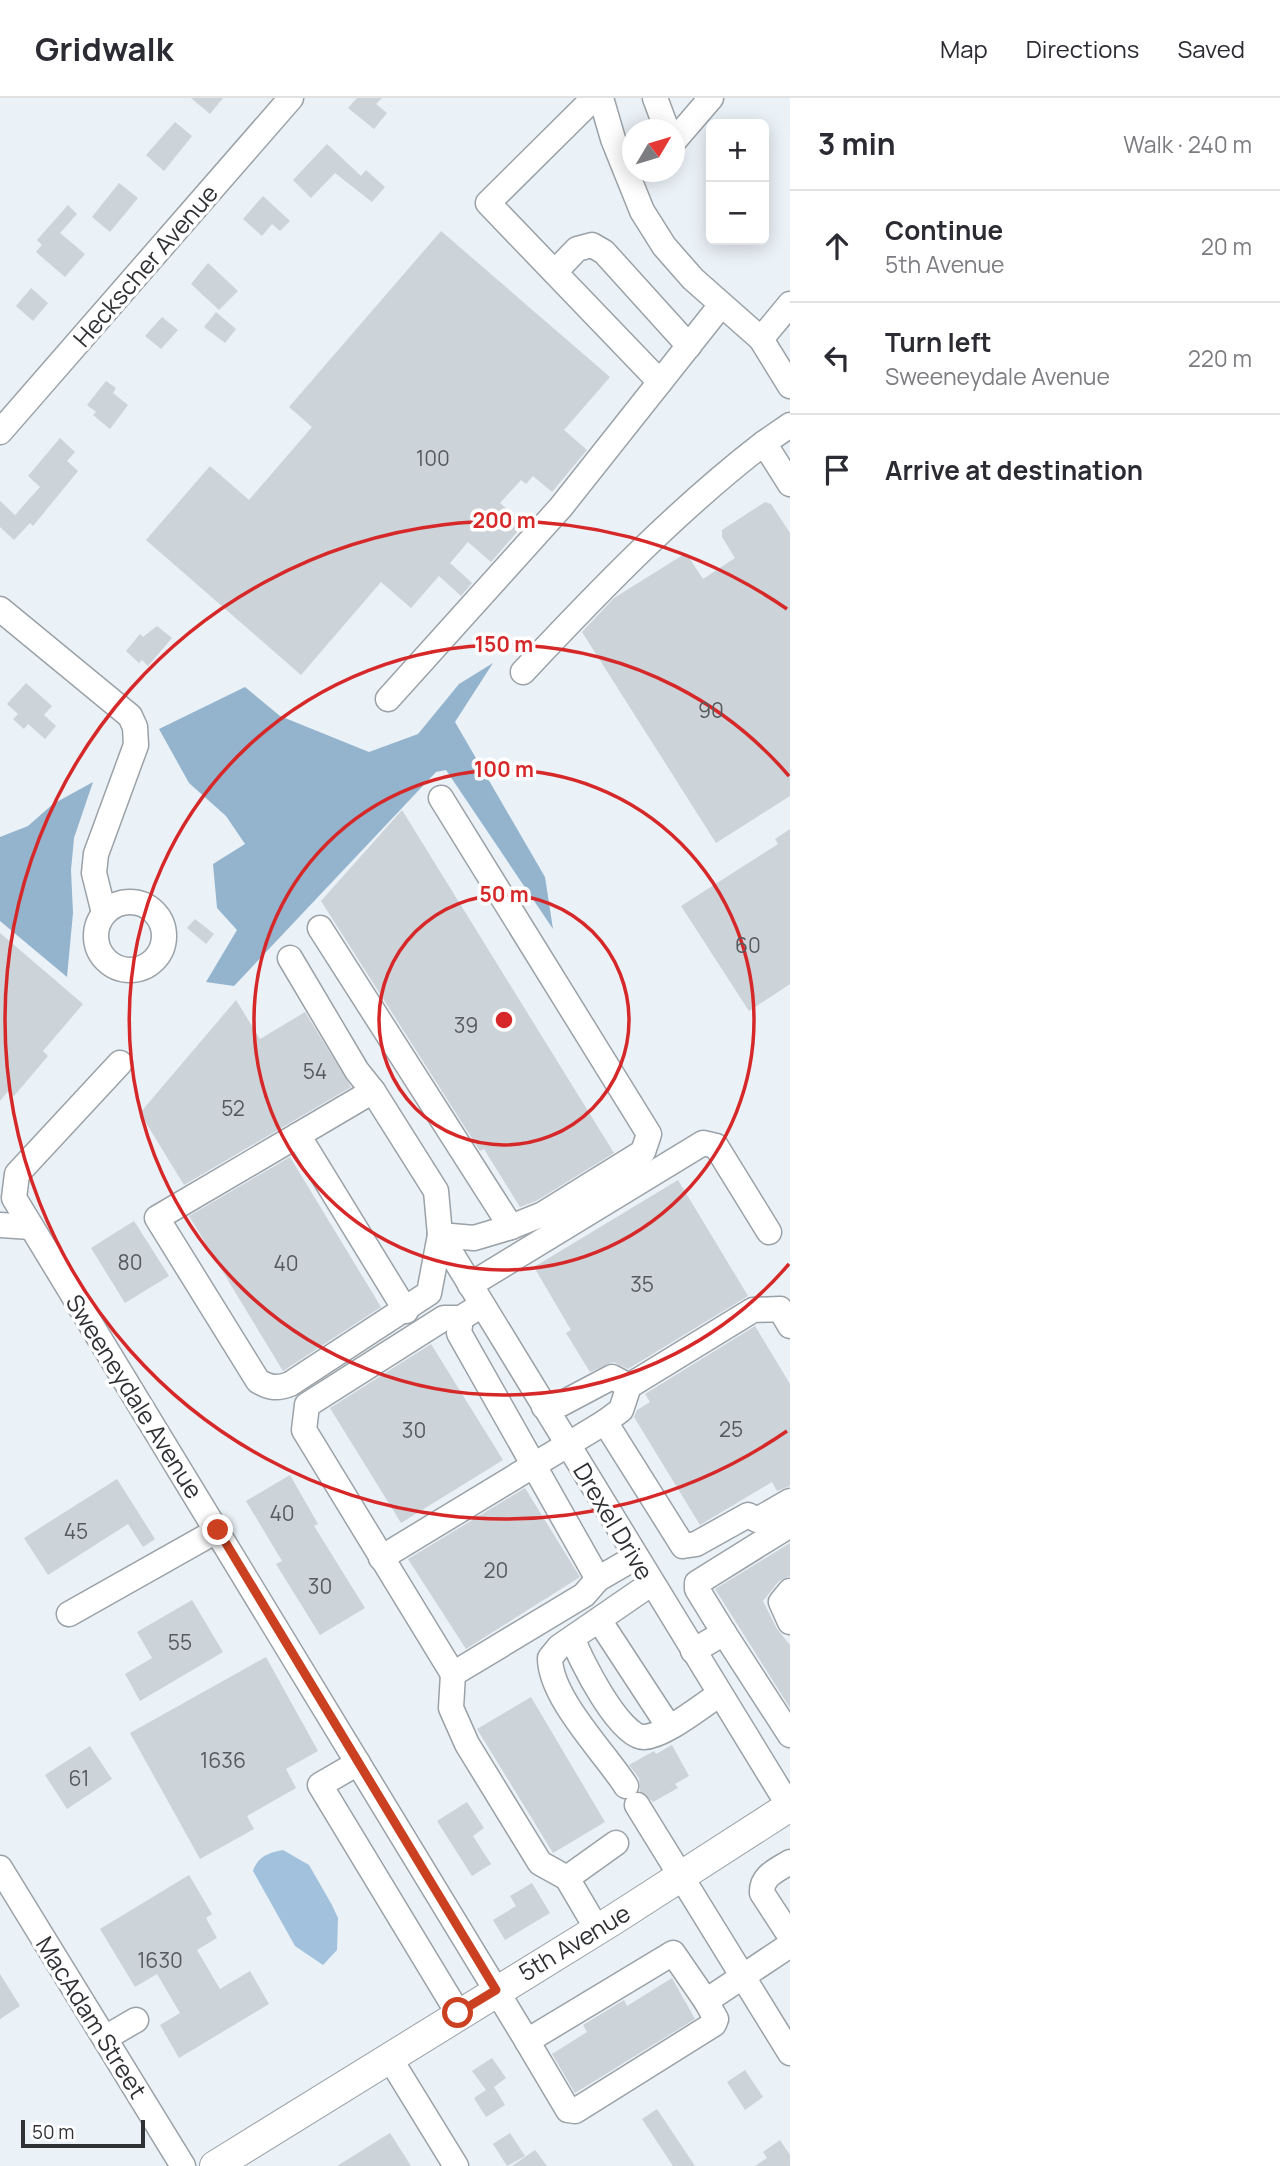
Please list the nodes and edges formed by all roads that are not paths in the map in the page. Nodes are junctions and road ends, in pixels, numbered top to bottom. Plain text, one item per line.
1 (291, 98) edge
2 (594, 98) edge
3 (601, 98) edge
4 (655, 98) edge
5 (711, 98) edge
6 (663, 119) edge
7 (685, 128) edge
8 (622, 145) edge
9 (637, 182) edge
10 (555, 272) junction
11 (790, 304) edge
12 (721, 305) junction
13 (761, 339) junction
14 (689, 346) junction
15 (660, 382) junction
16 (790, 386) edge
17 (790, 425) edge
18 (0, 432) edge
19 (764, 443) junction
20 (790, 484) edge
21 (0, 609) edge
22 (523, 672) dead end
23 (388, 699) dead end
24 (440, 798) dead end
25 (104, 914) dead end
26 (320, 928) dead end
27 (290, 958) dead end
28 (120, 1063) dead end
29 (373, 1091) junction
30 (298, 1135) junction
31 (0, 1225) edge
32 (32, 1227) junction
33 (511, 1227) junction
34 (769, 1231) dead end
35 (440, 1235) junction
36 (476, 1295) junction
37 (405, 1311) junction
38 (452, 1318) junction
39 (790, 1326) edge
40 (629, 1386) junction
41 (544, 1406) junction
42 (605, 1422) junction
43 (566, 1443) junction
44 (534, 1463) junction
45 (790, 1500) edge
46 (790, 1525) edge
47 (218, 1530) junction
48 (636, 1557) junction
49 (381, 1558) junction
50 (598, 1579) junction
51 (652, 1583) junction
52 (790, 1591) edge
53 (69, 1614) dead end
54 (599, 1619) junction
55 (790, 1622) edge
56 (724, 1633) junction
57 (573, 1639) junction
58 (693, 1651) junction
59 (453, 1674) junction
60 (720, 1694) junction
61 (669, 1727) junction
62 (790, 1735) edge
63 (358, 1763) junction
64 (790, 1806) edge
65 (616, 1843) dead end
66 (790, 1862) edge
67 (0, 1868) edge
68 (567, 1878) junction
69 (680, 1878) junction
70 (597, 1929) junction
71 (790, 1936) edge
72 (790, 1945) edge
73 (743, 1978) junction
74 (496, 1990) junction
75 (706, 2001) junction
76 (458, 2013) junction
77 (136, 2020) dead end
78 (105, 2038) junction
79 (527, 2041) junction
80 (790, 2053) edge
81 (389, 2057) junction
82 (184, 2166) edge
83 (215, 2166) edge
84 (456, 2166) edge

1 - 18 street, Heckscher Avenue
2 - 10 street
3 - 8 street
4 - 6 street
5 - 7 street
9 - 12 street
10 - 14 street
10 - 15 street
11 - 13 street
12 - 13 street
12 - 14 street
13 - 16 street
14 - 15 street
15 - 23 street
17 - 19 street
19 - 20 street
19 - 22 street
21 - 25 street
24 - 33 street
26 - 33 street
27 - 29 street
28 - 32 street, Sweeneydale Avenue
29 - 30 street
29 - 35 street
30 - 37 street
30 - 37 street
31 - 32 street
32 - 47 street, Sweeneydale Avenue
33 - 35 street
34 - 36 street
35 - 36 street, Drexel Drive
35 - 37 street
36 - 38 street
36 - 41 street, Drexel Drive
38 - 44 street
38 - 49 street
39 - 40 street
40 - 41 street
40 - 42 street
41 - 43 street, Drexel Drive
42 - 43 street
42 - 45 street
43 - 44 street
43 - 48 street, Drexel Drive
44 - 49 street
44 - 50 street
46 - 56 street
47 - 53 street
47 - 63 street, Sweeneydale Avenue
48 - 50 street
48 - 51 street, Drexel Drive
49 - 59 street
50 - 59 street
51 - 54 street
51 - 58 street, Drexel Drive
52 - 55 street
54 - 57 street
54 - 61 street
56 - 58 street
56 - 62 street
57 - 61 street
57 - 69 street
58 - 60 street, Drexel Drive
59 - 68 street
60 - 61 street
60 - 64 street, Drexel Drive
63 - 74 street, Sweeneydale Avenue
63 - 76 street
64 - 69 main road, 5th Avenue
65 - 68 street
66 - 71 street
67 - 78 street, MacAdam Street
68 - 70 street
69 - 70 main road, 5th Avenue
69 - 73 street
70 - 74 main road, 5th Avenue
72 - 73 street
73 - 75 street
73 - 80 street
74 - 76 main road, 5th Avenue
74 - 79 street, Sweeneydale Avenue
75 - 79 street
75 - 79 street, Sweeneydale Avenue
76 - 81 main road, 5th Avenue
77 - 78 street
78 - 82 street, MacAdam Street
81 - 83 main road, 5th Avenue
81 - 84 street

